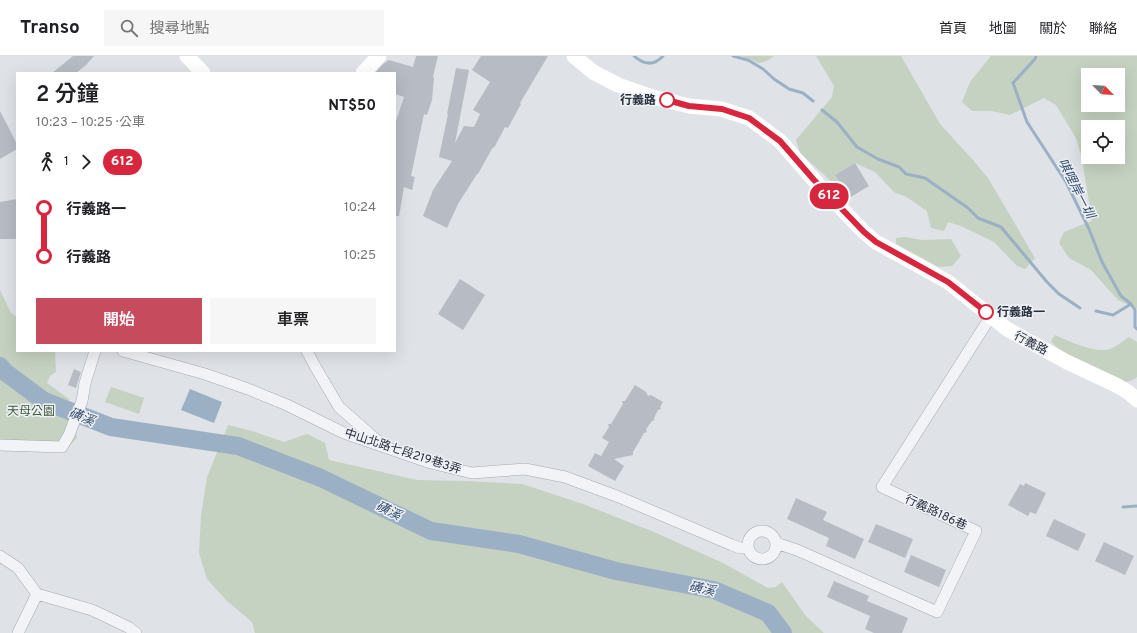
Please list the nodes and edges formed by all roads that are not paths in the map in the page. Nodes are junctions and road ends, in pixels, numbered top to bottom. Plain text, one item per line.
1 (187, 56) edge
2 (379, 56) edge
3 (574, 56) edge
4 (202, 72) edge
5 (364, 72) edge
6 (991, 316) junction
7 (95, 352) edge
8 (127, 352) edge
9 (308, 352) edge
10 (1137, 400) edge
11 (0, 445) edge
12 (385, 447) junction
13 (748, 543) junction
14 (775, 548) junction
15 (0, 556) edge
16 (37, 594) junction
17 (18, 633) edge
18 (136, 633) edge

1 - 4 street
2 - 5 street
3 - 6 street, 行義路
6 - 10 street, 行義路
6 - 14 street, 行義路186巷
7 - 11 street
8 - 12 street, 中山北路七段219巷3弄
9 - 12 street
12 - 13 street, 中山北路七段219巷3弄
13 - 14 street
13 - 14 street
15 - 16 street
16 - 17 street
16 - 18 street

